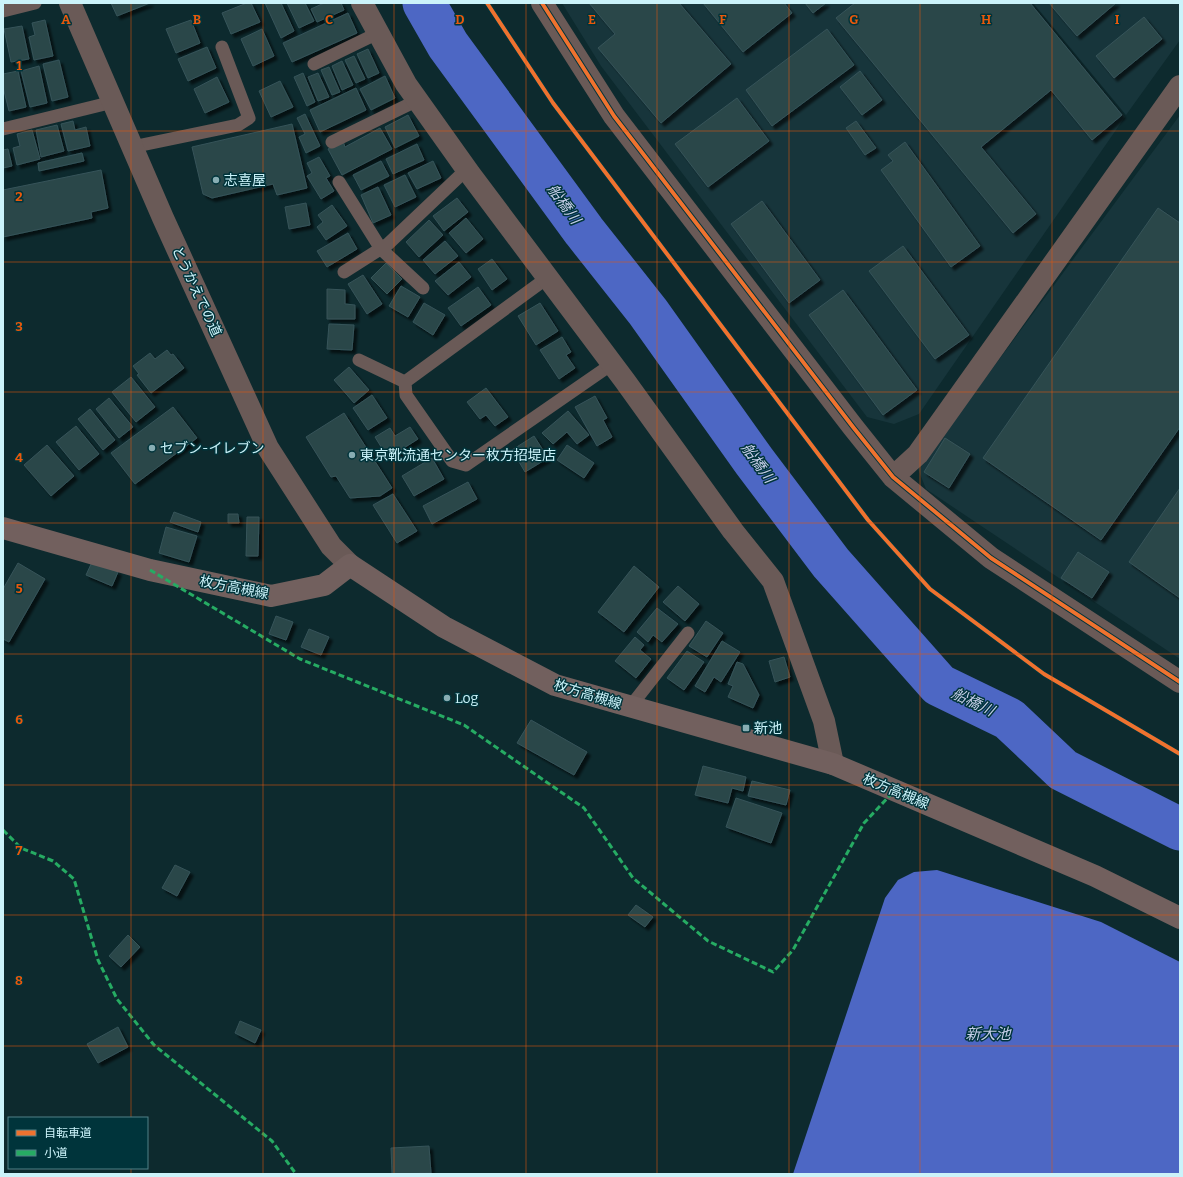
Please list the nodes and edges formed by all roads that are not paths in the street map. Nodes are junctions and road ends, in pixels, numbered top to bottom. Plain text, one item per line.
1 (35, 3) edge
2 (70, 3) edge
3 (362, 3) edge
4 (542, 3) edge
5 (3, 11) edge
6 (378, 33) junction
7 (222, 47) dead end
8 (314, 64) dead end
9 (1180, 86) edge
10 (418, 100) junction
11 (113, 102) junction
12 (3, 129) edge
13 (332, 142) dead end
14 (132, 147) junction
15 (466, 169) junction
16 (339, 182) dead end
17 (381, 249) junction
18 (344, 272) dead end
19 (548, 278) junction
20 (423, 288) dead end
21 (359, 360) dead end
22 (612, 364) junction
23 (405, 382) junction
24 (893, 476) junction
25 (3, 528) edge
26 (350, 565) junction
27 (688, 633) dead end
28 (1180, 682) edge
29 (630, 707) junction
30 (833, 764) junction
31 (1180, 918) edge

1 - 5 lane
2 - 11 street, とうかえでの道
3 - 6 street
4 - 24 street
6 - 8 lane
6 - 10 street
7 - 14 lane
9 - 24 street
10 - 13 lane
10 - 15 street
11 - 12 lane
11 - 14 street, とうかえでの道
14 - 26 street, とうかえでの道
15 - 17 lane
15 - 19 street
16 - 17 lane
17 - 18 lane
17 - 20 lane
19 - 22 street
19 - 23 lane
21 - 23 lane
22 - 23 lane
22 - 30 street
24 - 28 street
25 - 26 main road, 枚方高槻線
26 - 29 main road, 枚方高槻線
27 - 29 lane
29 - 30 main road, 枚方高槻線
30 - 31 main road, 枚方高槻線

